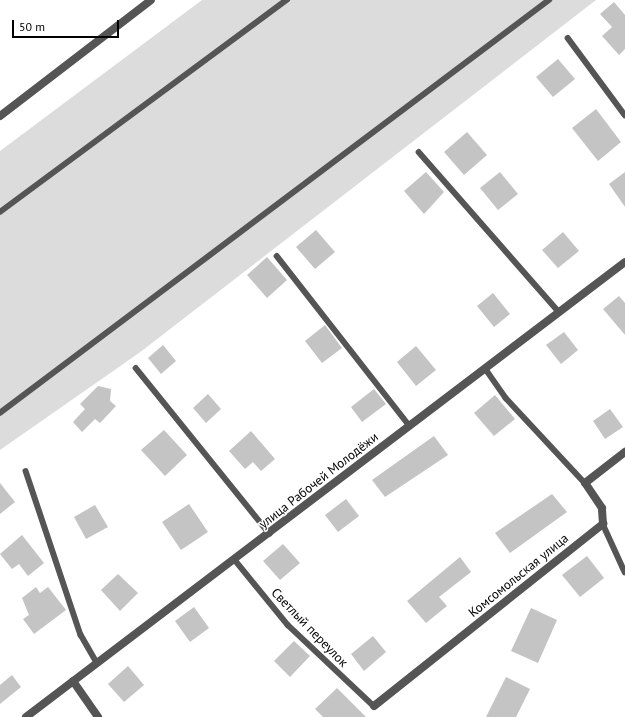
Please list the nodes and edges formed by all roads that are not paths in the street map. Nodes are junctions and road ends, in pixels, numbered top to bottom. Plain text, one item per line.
1 (151, 0) edge
2 (287, 0) edge
3 (549, 0) edge
4 (568, 38) dead end
5 (625, 115) edge
6 (0, 116) edge
7 (419, 152) dead end
8 (0, 212) edge
9 (277, 256) dead end
10 (625, 262) edge
11 (558, 311) junction
12 (136, 368) dead end
13 (484, 368) junction
14 (0, 413) edge
15 (410, 426) junction
16 (625, 452) edge
17 (26, 471) dead end
18 (585, 483) junction
19 (603, 524) junction
20 (270, 534) junction
21 (235, 560) junction
22 (625, 572) edge
23 (97, 663) junction
24 (73, 681) junction
25 (374, 706) joint
26 (26, 717) edge
27 (98, 717) edge

1 - 6 street
2 - 8 lane
3 - 14 lane
4 - 5 lane
7 - 11 lane
9 - 15 lane
10 - 11 street, улица Рабочей Молодёжи
11 - 13 street, улица Рабочей Молодёжи
12 - 20 lane
13 - 15 street, улица Рабочей Молодёжи
13 - 18 lane
15 - 20 street, улица Рабочей Молодёжи
16 - 18 street
17 - 23 lane
18 - 19 street
19 - 22 lane
19 - 25 street, Комсомольская улица
20 - 21 street, улица Рабочей Молодёжи
21 - 23 street, улица Рабочей Молодёжи
21 - 25 lane, Светлый переулок
23 - 24 street, улица Рабочей Молодёжи
24 - 26 street, улица Рабочей Молодёжи
24 - 27 street

